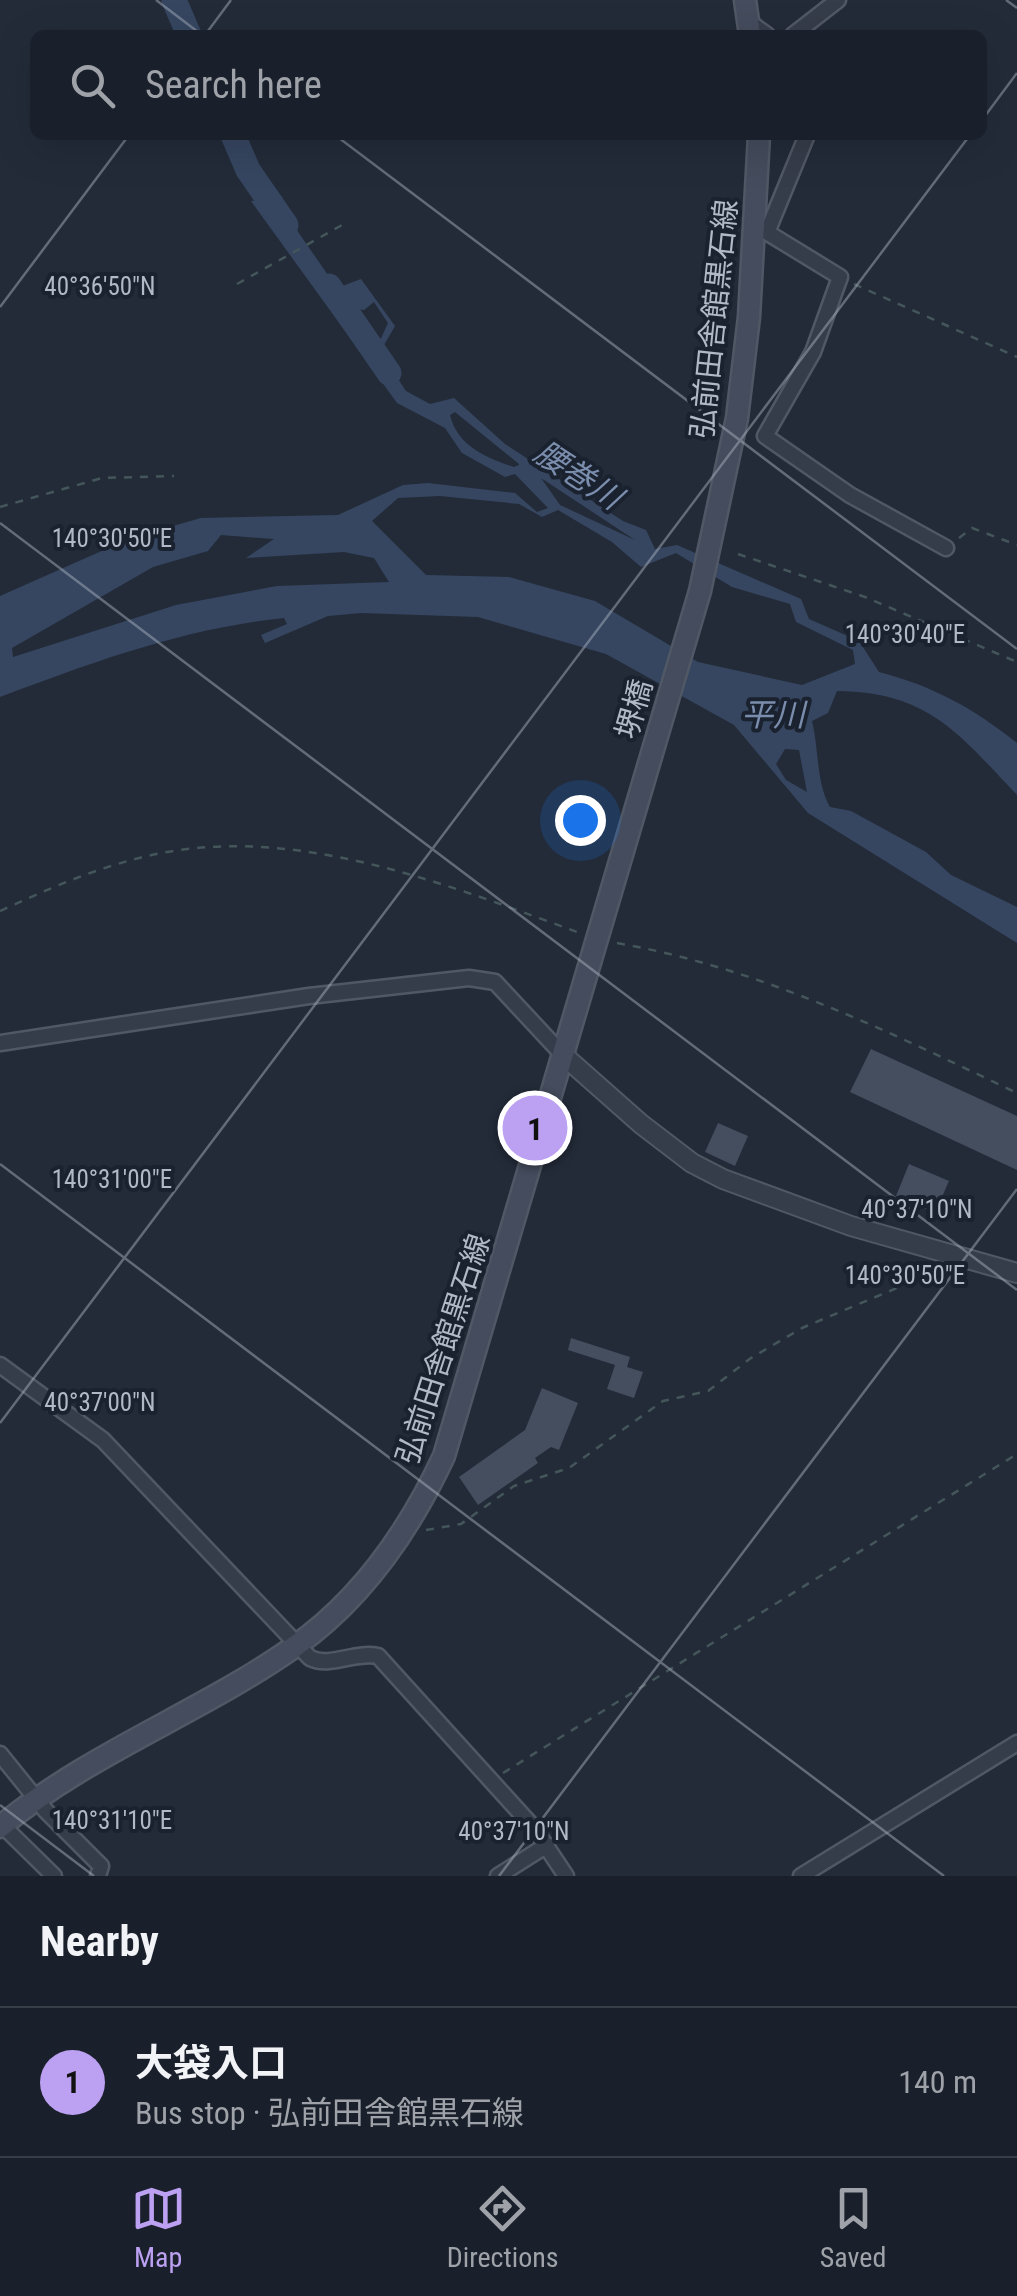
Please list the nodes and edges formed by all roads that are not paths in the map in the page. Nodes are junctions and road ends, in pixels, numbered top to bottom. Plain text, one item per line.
1 (745, 0) edge
2 (838, 0) edge
3 (750, 28) edge
4 (799, 30) edge
5 (759, 140) edge
6 (805, 140) edge
7 (762, 228) junction
8 (719, 507) joint
9 (946, 548) road end
10 (600, 933) joint
11 (0, 1043) edge
12 (564, 1055) junction
13 (1017, 1274) edge
14 (0, 1365) edge
15 (297, 1645) junction
16 (1017, 1743) edge
17 (0, 1754) edge
18 (38, 1799) junction
19 (1, 1826) edge
20 (547, 1845) junction
21 (54, 1876) edge
22 (98, 1876) edge
23 (498, 1876) edge
24 (566, 1876) edge
25 (801, 1876) edge

1 - 3 main road
2 - 4 street
5 - 7 main road, 弘前田舎館黒石線
6 - 7 street
7 - 8 main road, 弘前田舎館黒石線
7 - 9 street
8 - 10 main road, 堺橋
10 - 12 main road, 弘前田舎館黒石線
11 - 12 street
12 - 13 street
12 - 15 main road, 弘前田舎館黒石線
14 - 15 street
15 - 18 main road, 弘前田舎館黒石線
15 - 20 street
16 - 25 street
17 - 18 street
18 - 19 main road, 弘前田舎館黒石線
18 - 22 street
19 - 21 street
20 - 23 street
20 - 24 street

